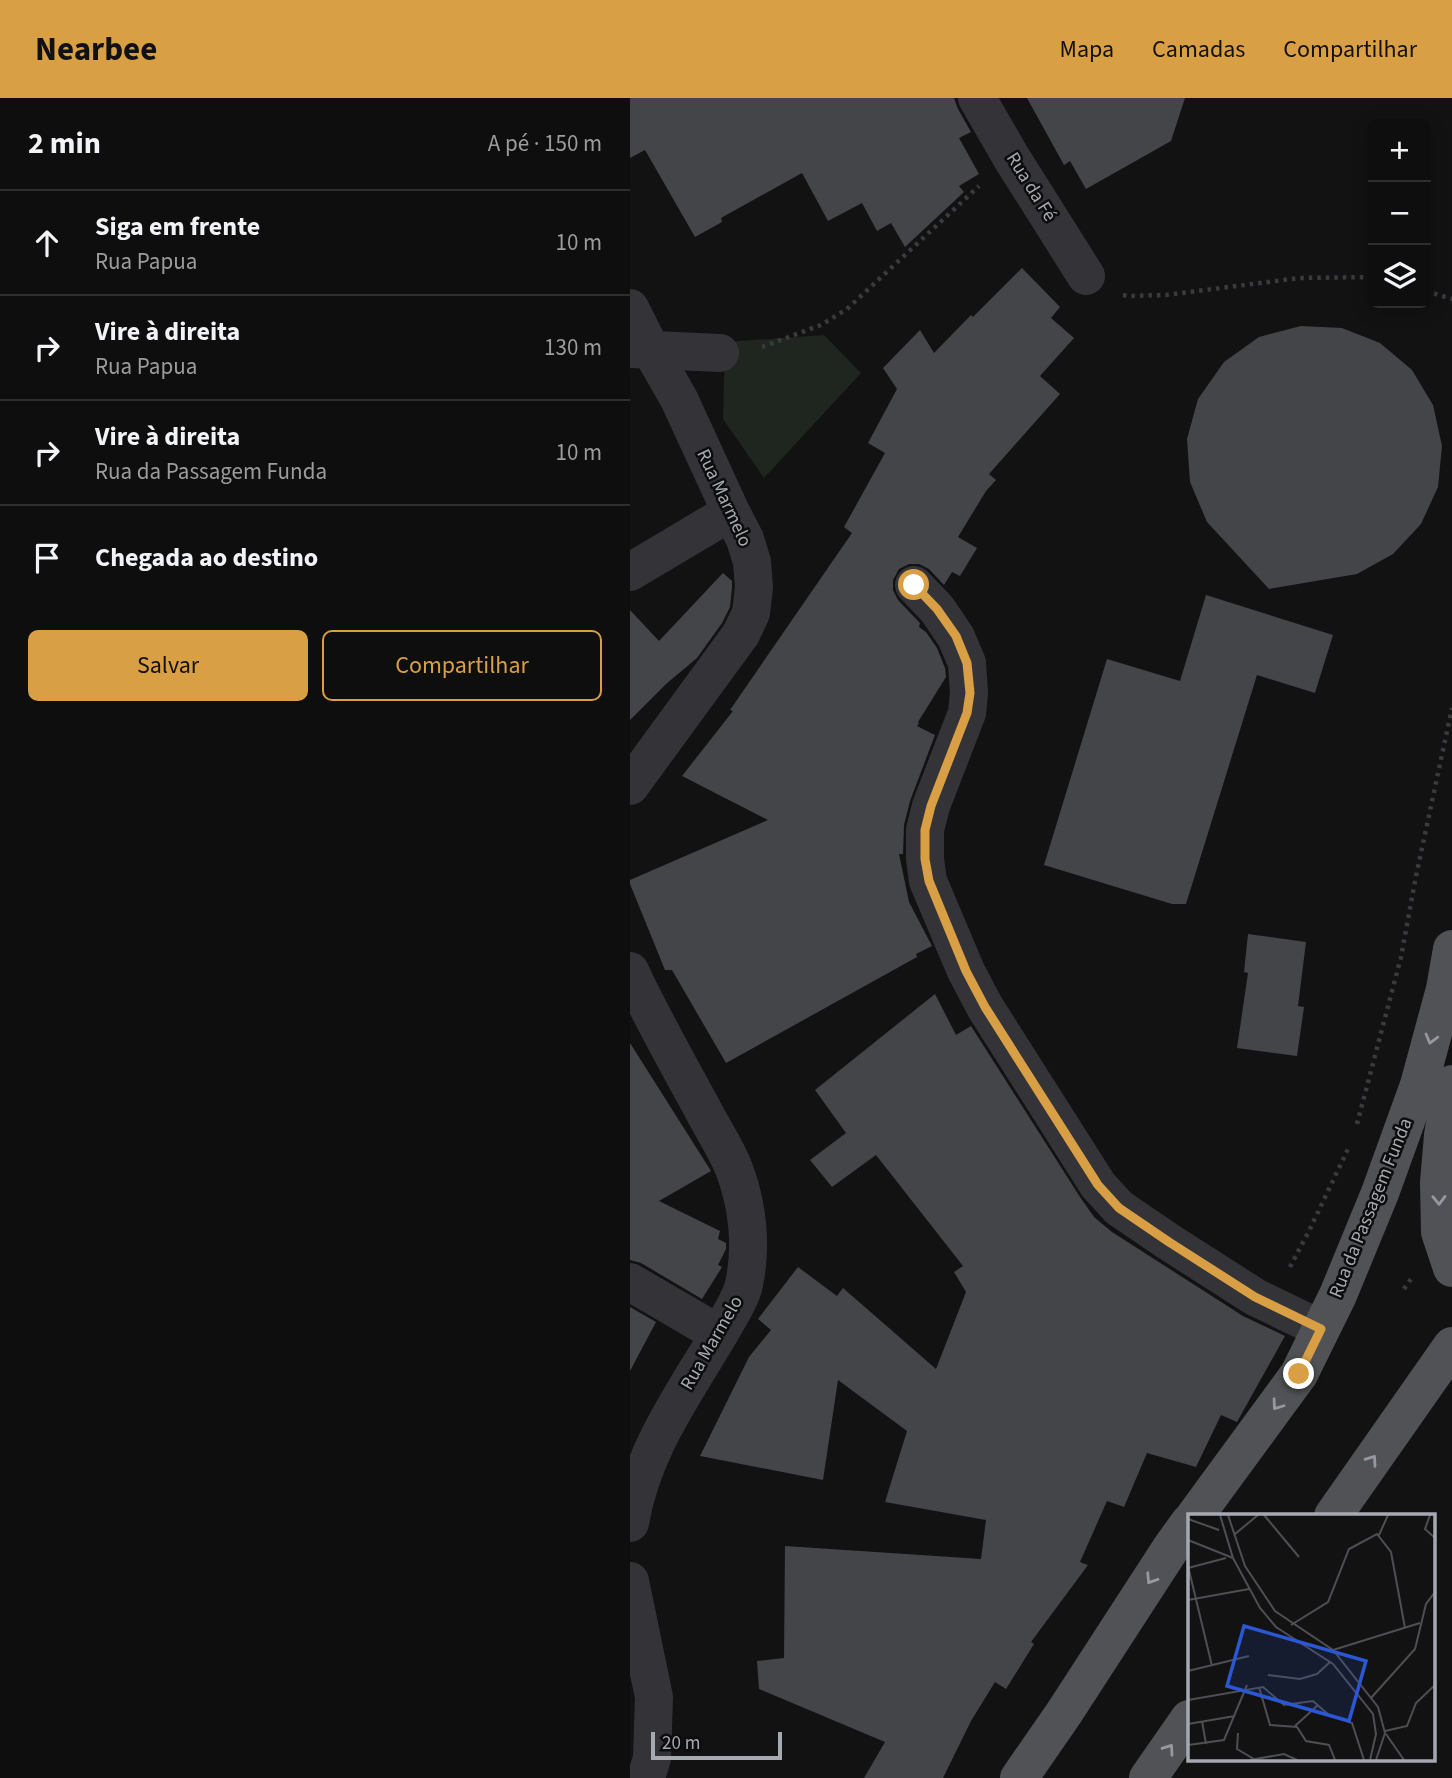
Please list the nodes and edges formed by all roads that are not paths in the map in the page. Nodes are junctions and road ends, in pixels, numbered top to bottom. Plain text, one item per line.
1 (977, 98) edge
2 (1086, 276) road end
3 (630, 307) edge
4 (641, 350) edge
5 (720, 353) road end
6 (731, 512) junction
7 (630, 572) edge
8 (914, 585) dead end
9 (630, 786) edge
10 (1452, 948) edge
11 (630, 971) edge
12 (1452, 1084) edge
13 (1452, 1268) edge
14 (630, 1282) edge
15 (1321, 1329) junction
16 (719, 1334) junction
17 (1452, 1346) edge
18 (1196, 1514) edge
19 (1334, 1514) edge
20 (630, 1523) edge
21 (1188, 1524) edge
22 (630, 1581) edge
23 (1188, 1720) edge
24 (646, 1778) edge
25 (1019, 1778) edge
26 (1148, 1778) edge

1 - 2 street, Rua da Fé
3 - 4 street, Rua Marmelo
4 - 5 street
4 - 6 street, Rua Marmelo
6 - 7 street
6 - 9 street, Rua Marmelo
8 - 15 street
10 -> 15 main road, Rua da Passagem Funda
11 - 16 street, Rua Marmelo
12 -> 13 main road
14 - 16 street
15 -> 18 main road, Rua da Passagem Funda
16 - 20 street, Rua Marmelo
19 -> 17 main road
21 -> 25 main road
22 - 24 street
26 -> 23 main road

